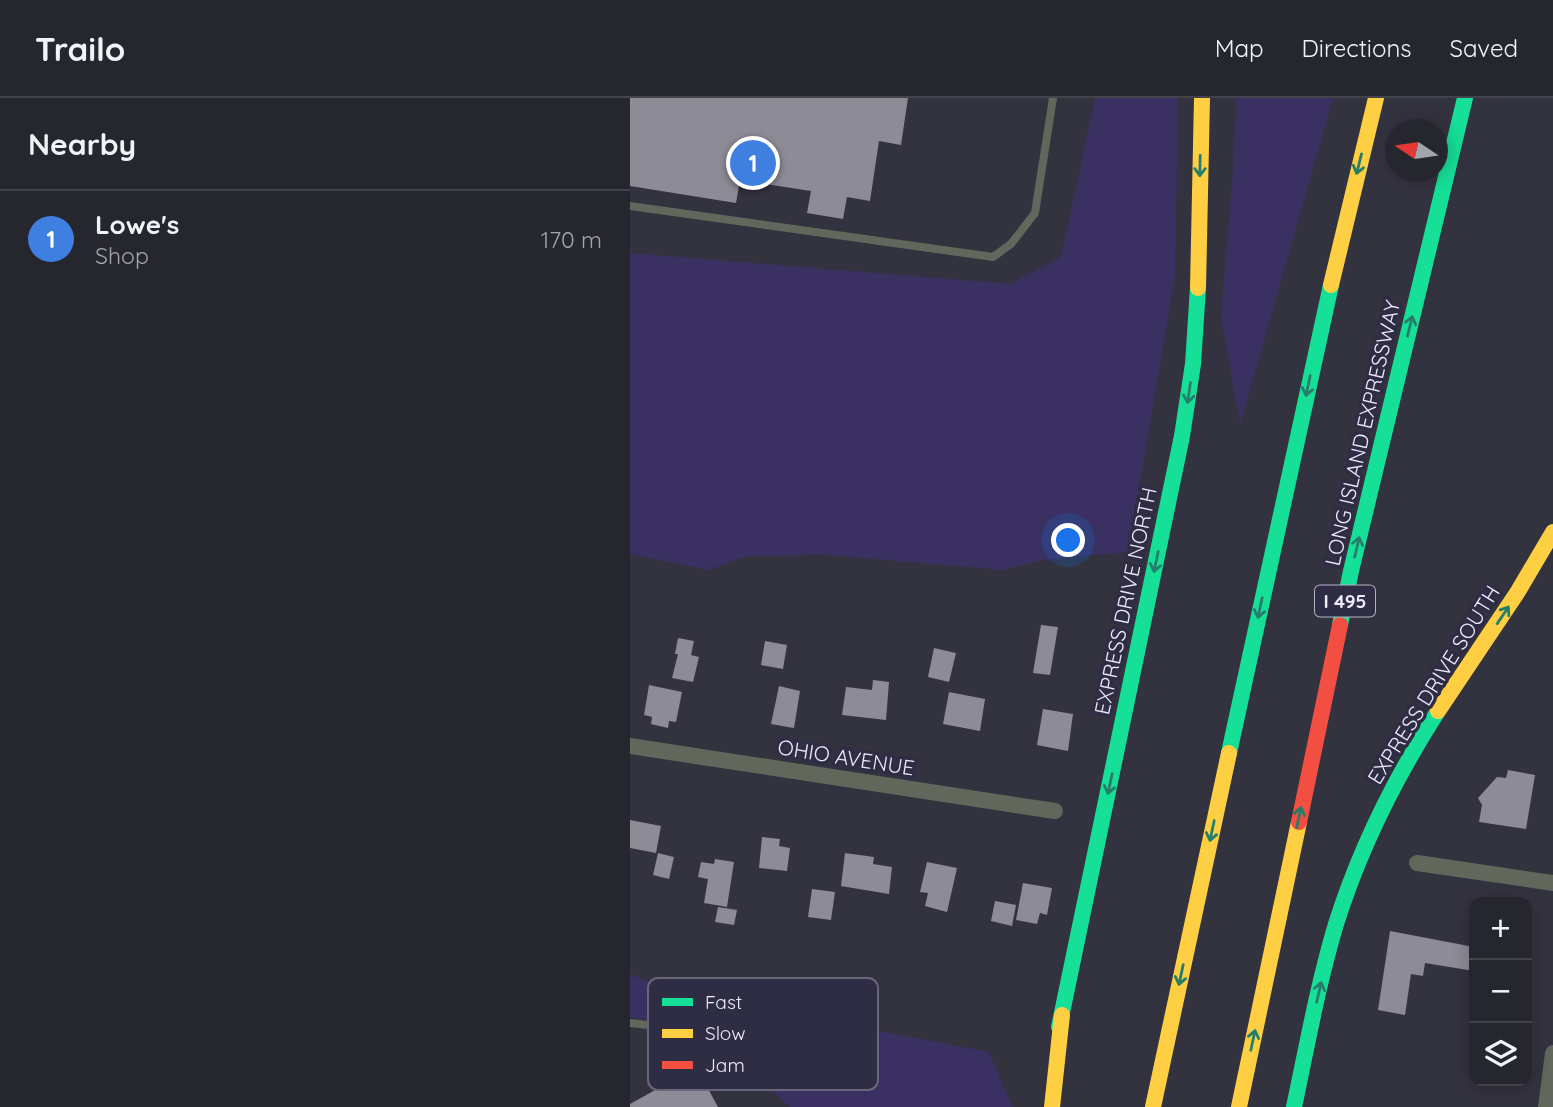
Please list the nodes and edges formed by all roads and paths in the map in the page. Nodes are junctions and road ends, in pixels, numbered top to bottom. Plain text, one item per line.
1 (1053, 98) edge
2 (1202, 98) edge
3 (1376, 98) edge
4 (1465, 98) edge
5 (630, 206) edge
6 (1553, 531) edge
7 (630, 746) edge
8 (1055, 811) dead end
9 (1417, 863) dead end
10 (1553, 883) edge
11 (1062, 1015) junction
12 (630, 1023) edge
13 (648, 1025) edge
14 (1553, 1053) edge
15 (1042, 1107) edge
16 (1052, 1107) edge
17 (1153, 1107) edge
18 (1239, 1107) edge
19 (1294, 1107) edge
20 (1546, 1107) edge

1 - 5 lane
2 -> 11 main road, EXPRESS DRIVE NORTH
3 -> 17 main road
18 -> 4 main road, LONG ISLAND EXPRESSWAY / I 495
19 -> 6 main road, EXPRESS DRIVE SOUTH
7 - 8 street, OHIO AVENUE
9 - 10 street
11 - 15 main road, EXPRESS DRIVE NORTH
11 - 16 main road
12 - 13 lane
14 - 20 street

